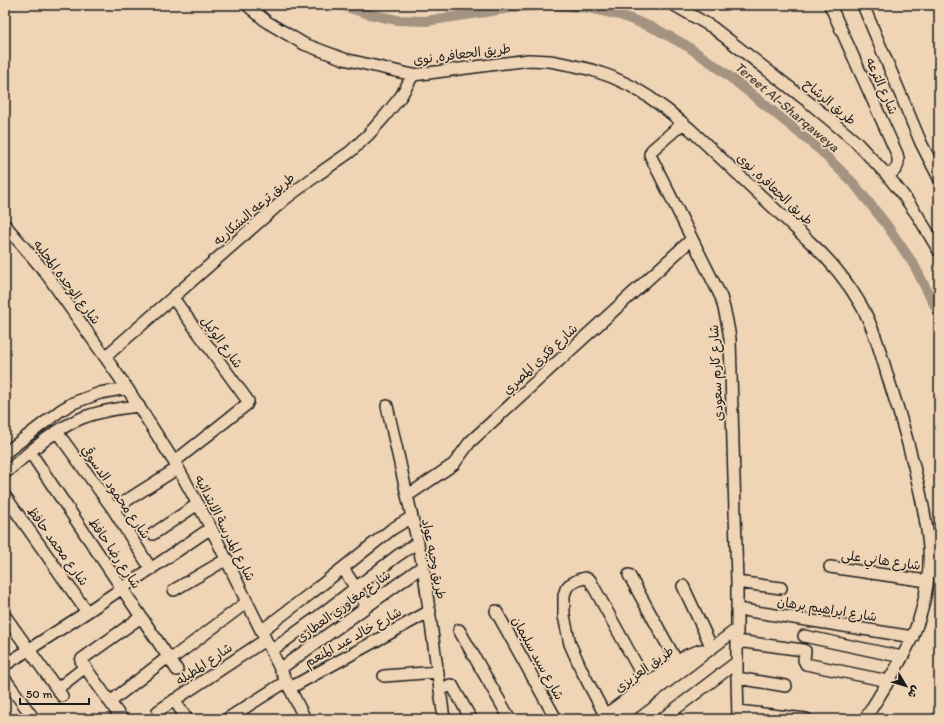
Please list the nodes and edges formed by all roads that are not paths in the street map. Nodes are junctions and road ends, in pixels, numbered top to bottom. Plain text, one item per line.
1 (247, 5) edge
2 (674, 5) edge
3 (830, 5) edge
4 (863, 5) edge
5 (413, 75) junction
6 (683, 123) junction
7 (887, 176) junction
8 (939, 178) edge
9 (5, 225) edge
10 (692, 239) junction
11 (939, 251) edge
12 (173, 298) junction
13 (105, 357) junction
14 (127, 388) junction
15 (139, 406) junction
16 (387, 406) dead end
17 (57, 432) junction
18 (30, 452) junction
19 (5, 453) edge
20 (176, 465) junction
21 (5, 473) edge
22 (5, 496) edge
23 (407, 496) junction
24 (198, 504) junction
25 (113, 509) junction
26 (412, 517) junction
27 (211, 528) junction
28 (153, 534) dead end
29 (418, 542) junction
30 (227, 559) junction
31 (423, 566) junction
32 (830, 566) dead end
33 (343, 568) junction
34 (151, 569) junction
35 (629, 575) dead end
36 (928, 581) junction
37 (737, 582) junction
38 (683, 586) dead end
39 (122, 588) junction
40 (355, 588) junction
41 (782, 588) dead end
42 (174, 590) dead end
43 (247, 602) junction
44 (367, 606) junction
45 (737, 609) junction
46 (430, 611) junction
47 (496, 611) dead end
48 (87, 612) junction
49 (5, 616) edge
50 (141, 617) junction
51 (459, 630) dead end
52 (263, 635) junction
53 (737, 635) junction
54 (804, 636) dead end
55 (913, 637) junction
56 (29, 649) junction
57 (710, 649) junction
58 (271, 651) junction
59 (902, 657) junction
60 (169, 658) junction
61 (677, 662) junction
62 (737, 662) junction
63 (5, 665) edge
64 (85, 666) junction
65 (280, 669) junction
66 (177, 670) dead end
67 (438, 672) junction
68 (384, 676) dead end
69 (737, 678) junction
70 (5, 679) edge
71 (888, 681) junction
72 (288, 685) junction
73 (786, 686) dead end
74 (649, 688) junction
75 (441, 690) junction
76 (174, 700) junction
77 (110, 702) junction
78 (158, 711) dead end
79 (736, 716) edge
80 (301, 717) edge
81 (604, 718) edge
82 (34, 719) edge
83 (122, 719) edge
84 (187, 719) edge
85 (228, 719) edge
86 (444, 719) edge
87 (471, 719) edge
88 (510, 719) edge
89 (556, 719) edge
90 (618, 719) edge
91 (662, 719) edge
92 (806, 719) edge
93 (865, 719) edge

1 - 5 street, طريق الجعافره, نوى
2 - 7 street, طريق الرشاح
3 - 7 street, شارع الترعه
4 - 8 street
5 - 6 street, طريق الجعافره, نوى
5 - 12 street, طريق ترعه البشكاريه
6 - 10 street, شارع كارم سعودى
6 - 36 street, طريق الجعافره, نوى
7 - 11 street, طريق الرشاح
9 - 13 street, شارع الوحده المحليه
10 - 23 street, شارع فكرى المصري
10 - 37 street, شارع كارم سعودى
12 - 13 street, طريق ترعه البشكاريه
12 - 20 street, شارع الوكيل
13 - 14 street, شارع المدرسة الابتدائيه
14 - 15 street, شارع المدرسة الابتدائيه
14 - 19 street
15 - 17 street
15 - 20 street, شارع المدرسة الابتدائيه
16 - 23 street, طريق وجيه عواد
17 - 18 street
17 - 25 street, شارع محمود الدسوقي
18 - 21 street
18 - 39 street, شارع رضا حافظ
20 - 24 street, شارع المدرسة الابتدائيه
20 - 25 street
22 - 48 street, شارع محمد حافظ
23 - 26 street, طريق وجيه عواد
24 - 27 street, شارع المدرسة الابتدائيه
24 - 28 street
25 - 34 street, شارع محمود الدسوقي
26 - 29 street, طريق وجيه عواد
26 - 33 street, شارع المطيله
27 - 30 street, شارع المدرسة الابتدائيه
27 - 34 street
29 - 31 street, طريق وجيه عواد
29 - 40 street
30 - 42 street
30 - 43 street, شارع المدرسة الابتدائيه
31 - 44 street, شارع مغاوري العطارى
31 - 46 street, طريق وجيه عواد
32 - 36 street, شارع هاني على
33 - 40 street
33 - 52 street, شارع المطيله
34 - 39 street
35 - 61 street
36 - 55 street, طريق الجعافره, نوى
37 - 41 street
37 - 45 street, شارع كارم سعودى
38 - 57 street
39 - 48 street
39 - 50 street, شارع رضا حافظ
40 - 44 street
40 - 58 street
43 - 52 street, شارع المدرسة الابتدائيه
43 - 60 street
44 - 65 street, شارع مغاوري العطارى
45 - 53 street, شارع كارم سعودى
45 - 55 street, شارع ابراهيم برهان
46 - 67 street, طريق وجيه عواد
46 - 72 street, شارع خالد عبد المنعم
47 - 89 street, شارع سيد سليمان
48 - 56 street
49 - 56 street
50 - 60 street, شارع رضا حافظ
50 - 64 street
51 - 88 street
52 - 58 street, شارع المدرسة الابتدائيه
52 - 76 street, شارع المطيله
53 - 57 street, طريق العزيزى
53 - 62 street, شارع كارم سعودى
53 - 71 street
54 - 59 street
55 - 59 street, طريق الجعافره, نوى
56 - 63 street
56 - 64 street
57 - 61 street, طريق العزيزى
57 - 74 street, طريق العزيزى
58 - 65 street, شارع المدرسة الابتدائيه
59 - 71 street, طريق الجعافره, نوى
60 - 66 street, شارع رضا حافظ
60 - 77 street
61 - 74 street, طريق العزيزى
62 - 69 street, شارع كارم سعودى
62 - 91 street
64 - 77 street
65 - 72 street, شارع المدرسة الابتدائيه
67 - 68 street
67 - 75 street, طريق وجيه عواد
69 - 73 street
69 - 79 street, شارع كارم سعودى
70 - 82 street
71 - 93 street, طريق الجعافره, نوى
72 - 80 street, شارع المدرسة الابتدائيه
72 - 85 street, شارع خالد عبد المنعم
74 - 81 street, طريق العزيزى
74 - 81 street
74 - 90 street, طريق العزيزى
75 - 86 street, طريق وجيه عواد
75 - 87 street
76 - 78 street, شارع المطيله
76 - 84 street
77 - 83 street
79 - 92 street

